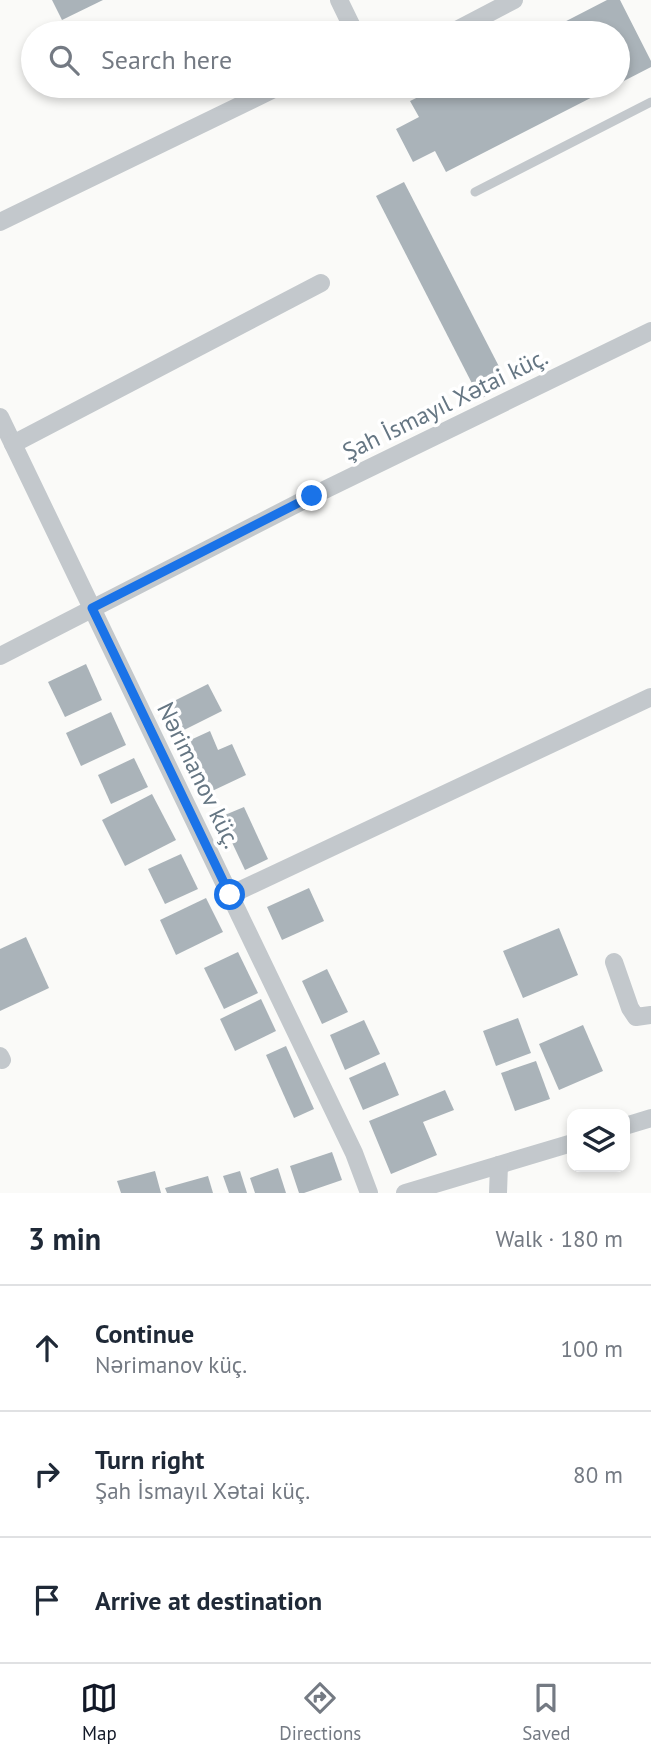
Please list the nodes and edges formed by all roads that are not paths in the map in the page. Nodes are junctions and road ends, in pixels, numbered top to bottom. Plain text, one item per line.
1 (339, 0) edge
2 (514, 0) edge
3 (349, 21) edge
4 (474, 21) edge
5 (255, 98) edge
6 (651, 102) edge
7 (475, 192) dead end
8 (0, 222) edge
9 (321, 283) dead end
10 (651, 331) edge
11 (0, 417) edge
12 (13, 444) junction
13 (92, 608) junction
14 (0, 656) edge
15 (651, 697) edge
16 (230, 895) junction
17 (614, 962) dead end
18 (651, 1015) edge
19 (651, 1118) edge
20 (630, 1124) edge
21 (567, 1145) edge
22 (499, 1165) junction
23 (369, 1193) edge
24 (405, 1193) edge
25 (498, 1193) edge

1 - 3 street
2 - 4 street
5 - 8 street
6 - 7 lane
9 - 12 street
10 - 13 street, Şah İsmayıl Xətai küç.
11 - 12 street, Nərimanov küç.
12 - 13 street, Nərimanov küç.
13 - 14 street, Şah İsmayıl Xətai küç.
13 - 16 street, Nərimanov küç.
15 - 16 street
16 - 23 street, Nərimanov küç.
17 - 18 street
19 - 20 street
21 - 22 street
22 - 24 street
22 - 25 street

